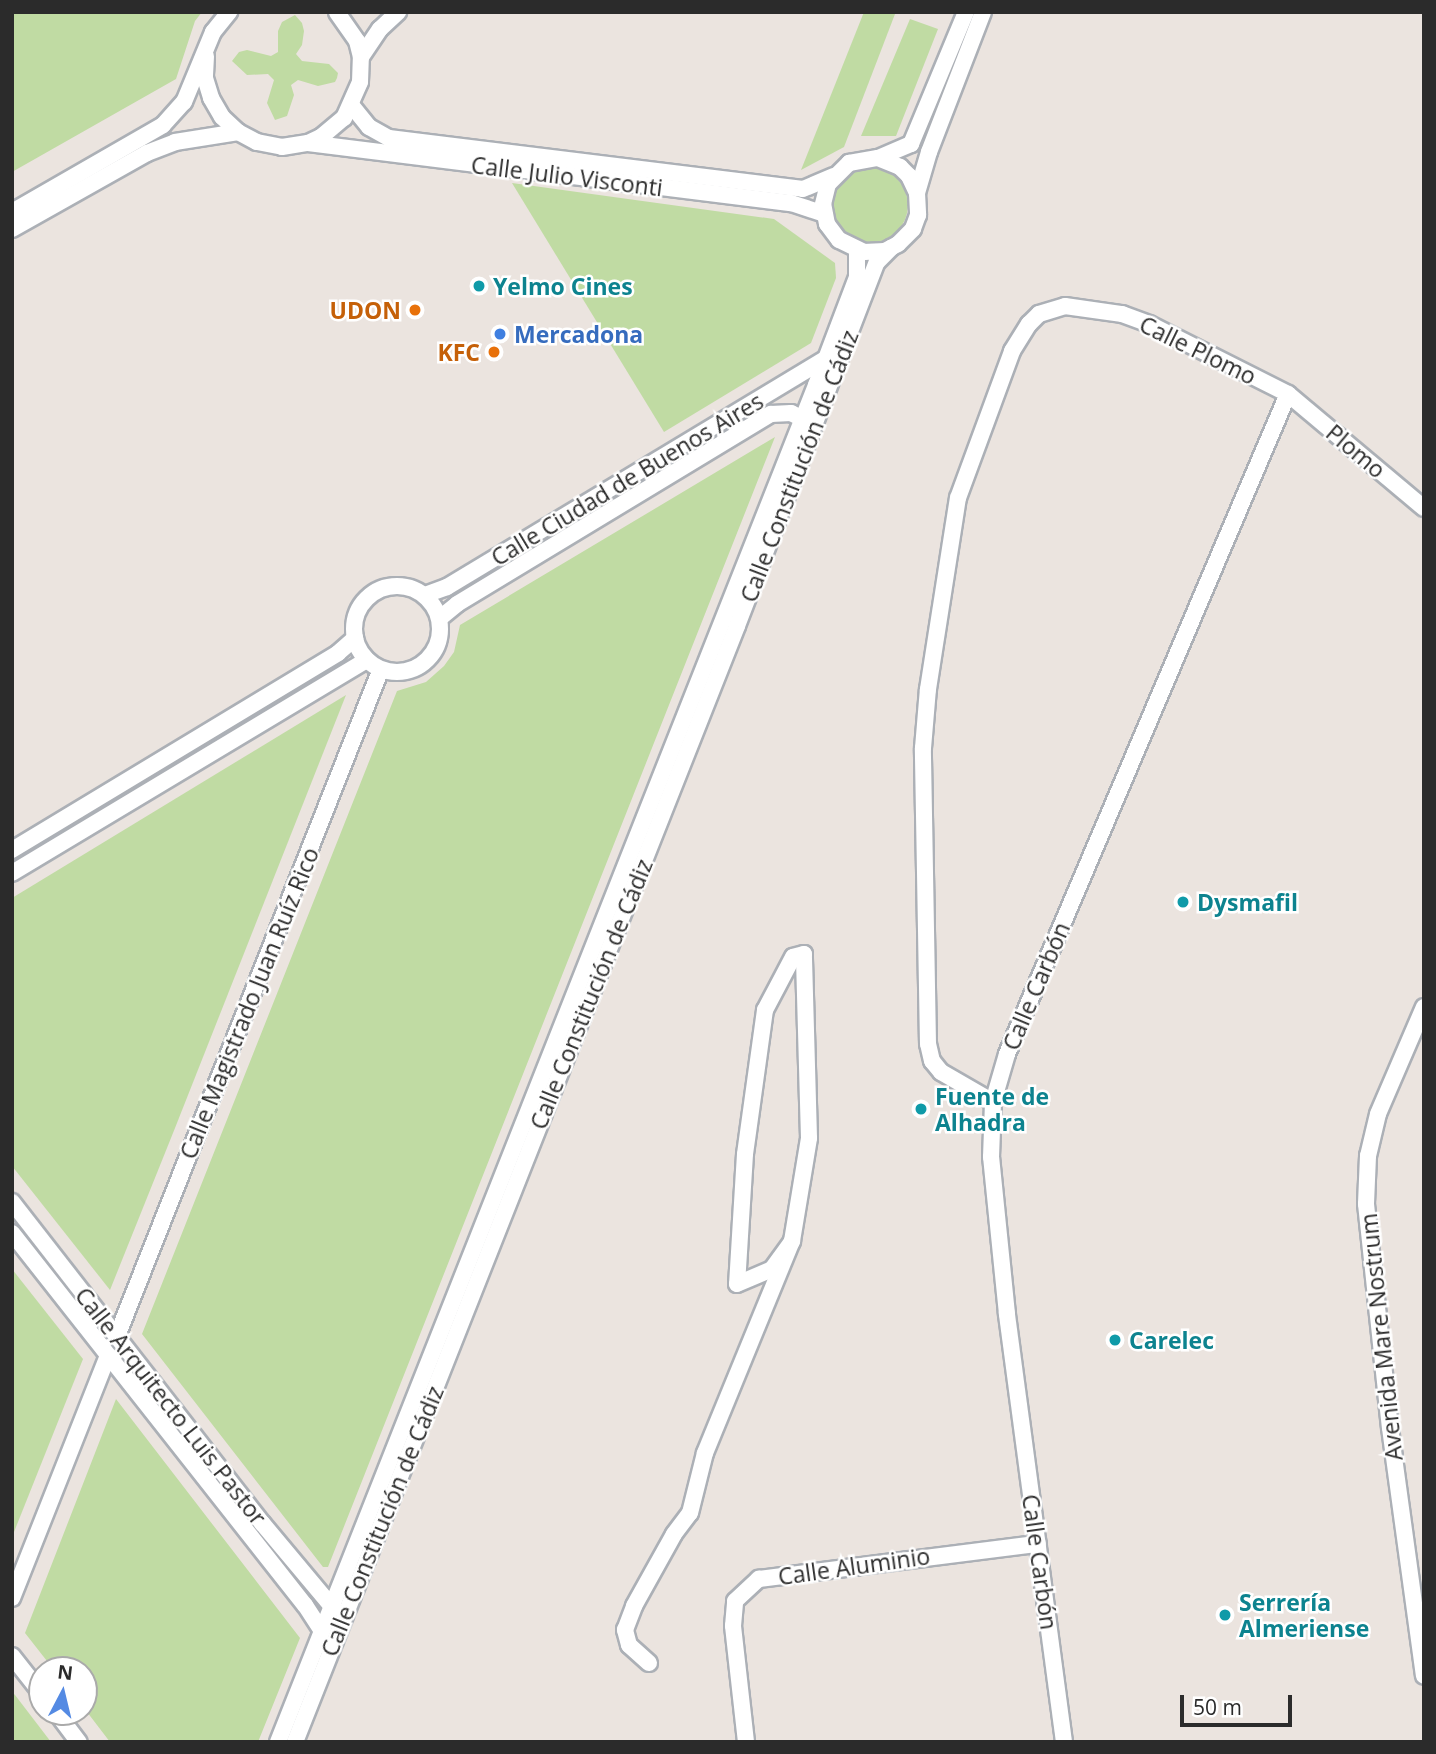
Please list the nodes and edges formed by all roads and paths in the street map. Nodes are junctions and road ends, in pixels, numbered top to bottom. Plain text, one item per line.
1 (229, 12) edge
2 (337, 12) edge
3 (398, 12) edge
4 (966, 12) edge
5 (983, 12) edge
6 (206, 56) junction
7 (361, 57) junction
8 (352, 106) junction
9 (238, 132) junction
10 (308, 143) junction
11 (878, 158) junction
12 (833, 176) junction
13 (917, 193) junction
14 (12, 212) edge
15 (824, 214) junction
16 (12, 229) edge
17 (891, 248) junction
18 (858, 251) junction
19 (827, 358) junction
20 (1288, 394) junction
21 (820, 416) junction
22 (801, 418) junction
23 (1424, 508) edge
24 (425, 595) junction
25 (440, 618) junction
26 (355, 638) junction
27 (374, 665) junction
28 (12, 850) edge
29 (12, 873) edge
30 (1424, 1007) edge
31 (993, 1102) junction
32 (12, 1202) edge
33 (12, 1233) edge
34 (792, 1241) junction
35 (117, 1336) junction
36 (108, 1356) junction
37 (1038, 1544) junction
38 (12, 1598) edge
39 (333, 1608) junction
40 (322, 1631) junction
41 (12, 1656) edge
42 (649, 1663) dead end
43 (28, 1676) edge
44 (1424, 1676) edge
45 (67, 1726) edge
46 (79, 1742) edge
47 (278, 1742) edge
48 (295, 1742) edge
49 (746, 1742) edge
50 (1064, 1742) edge

1 - 6 street
2 - 7 street
3 - 7 street
4 - 11 street
5 - 13 street
6 - 9 street
6 - 14 street
7 - 8 street
8 - 10 street
8 - 12 street, Calle Julio Visconti
9 - 10 street, Calle Julio Visconti
9 - 16 street
10 - 15 street, Calle Julio Visconti
11 - 12 street
11 - 13 street
12 - 15 street
13 - 17 street
15 - 18 street
17 - 18 street
17 - 21 street, Calle Constitución de Cádiz
18 - 19 street, Calle Constitución de Cádiz
19 - 22 street, Calle Constitución de Cádiz
19 - 24 street, Calle Ciudad de Buenos Aires
20 - 23 street, Plomo
20 - 31 street, Calle Carbón
20 - 31 street, Calle Plomo
21 - 22 street, Calle Ciudad de Buenos Aires
21 - 48 street, Calle Constitución de Cádiz
22 - 25 street, Calle Ciudad de Buenos Aires
22 - 39 street, Calle Constitución de Cádiz
24 - 25 street
24 - 26 street
25 - 27 street
26 - 27 street
26 - 28 street
27 - 29 street
27 - 35 street, Calle Magistrado Juan Ruíz Rico
30 - 44 street, Avenida Mare Nostrum
31 - 37 street, Calle Carbón
32 - 35 street, Calle Arquitecto Luis Pastor
33 - 36 street, Calle Arquitecto Luis Pastor
34 - 34 street
34 - 42 street
35 - 39 street, Calle Arquitecto Luis Pastor
36 - 38 street
36 - 40 street, Calle Arquitecto Luis Pastor
37 - 49 street, Calle Aluminio
37 - 50 street, Calle Carbón
39 - 40 street, Calle Constitución de Cádiz
40 - 47 street, Calle Constitución de Cádiz
41 - 43 street
45 - 46 street

